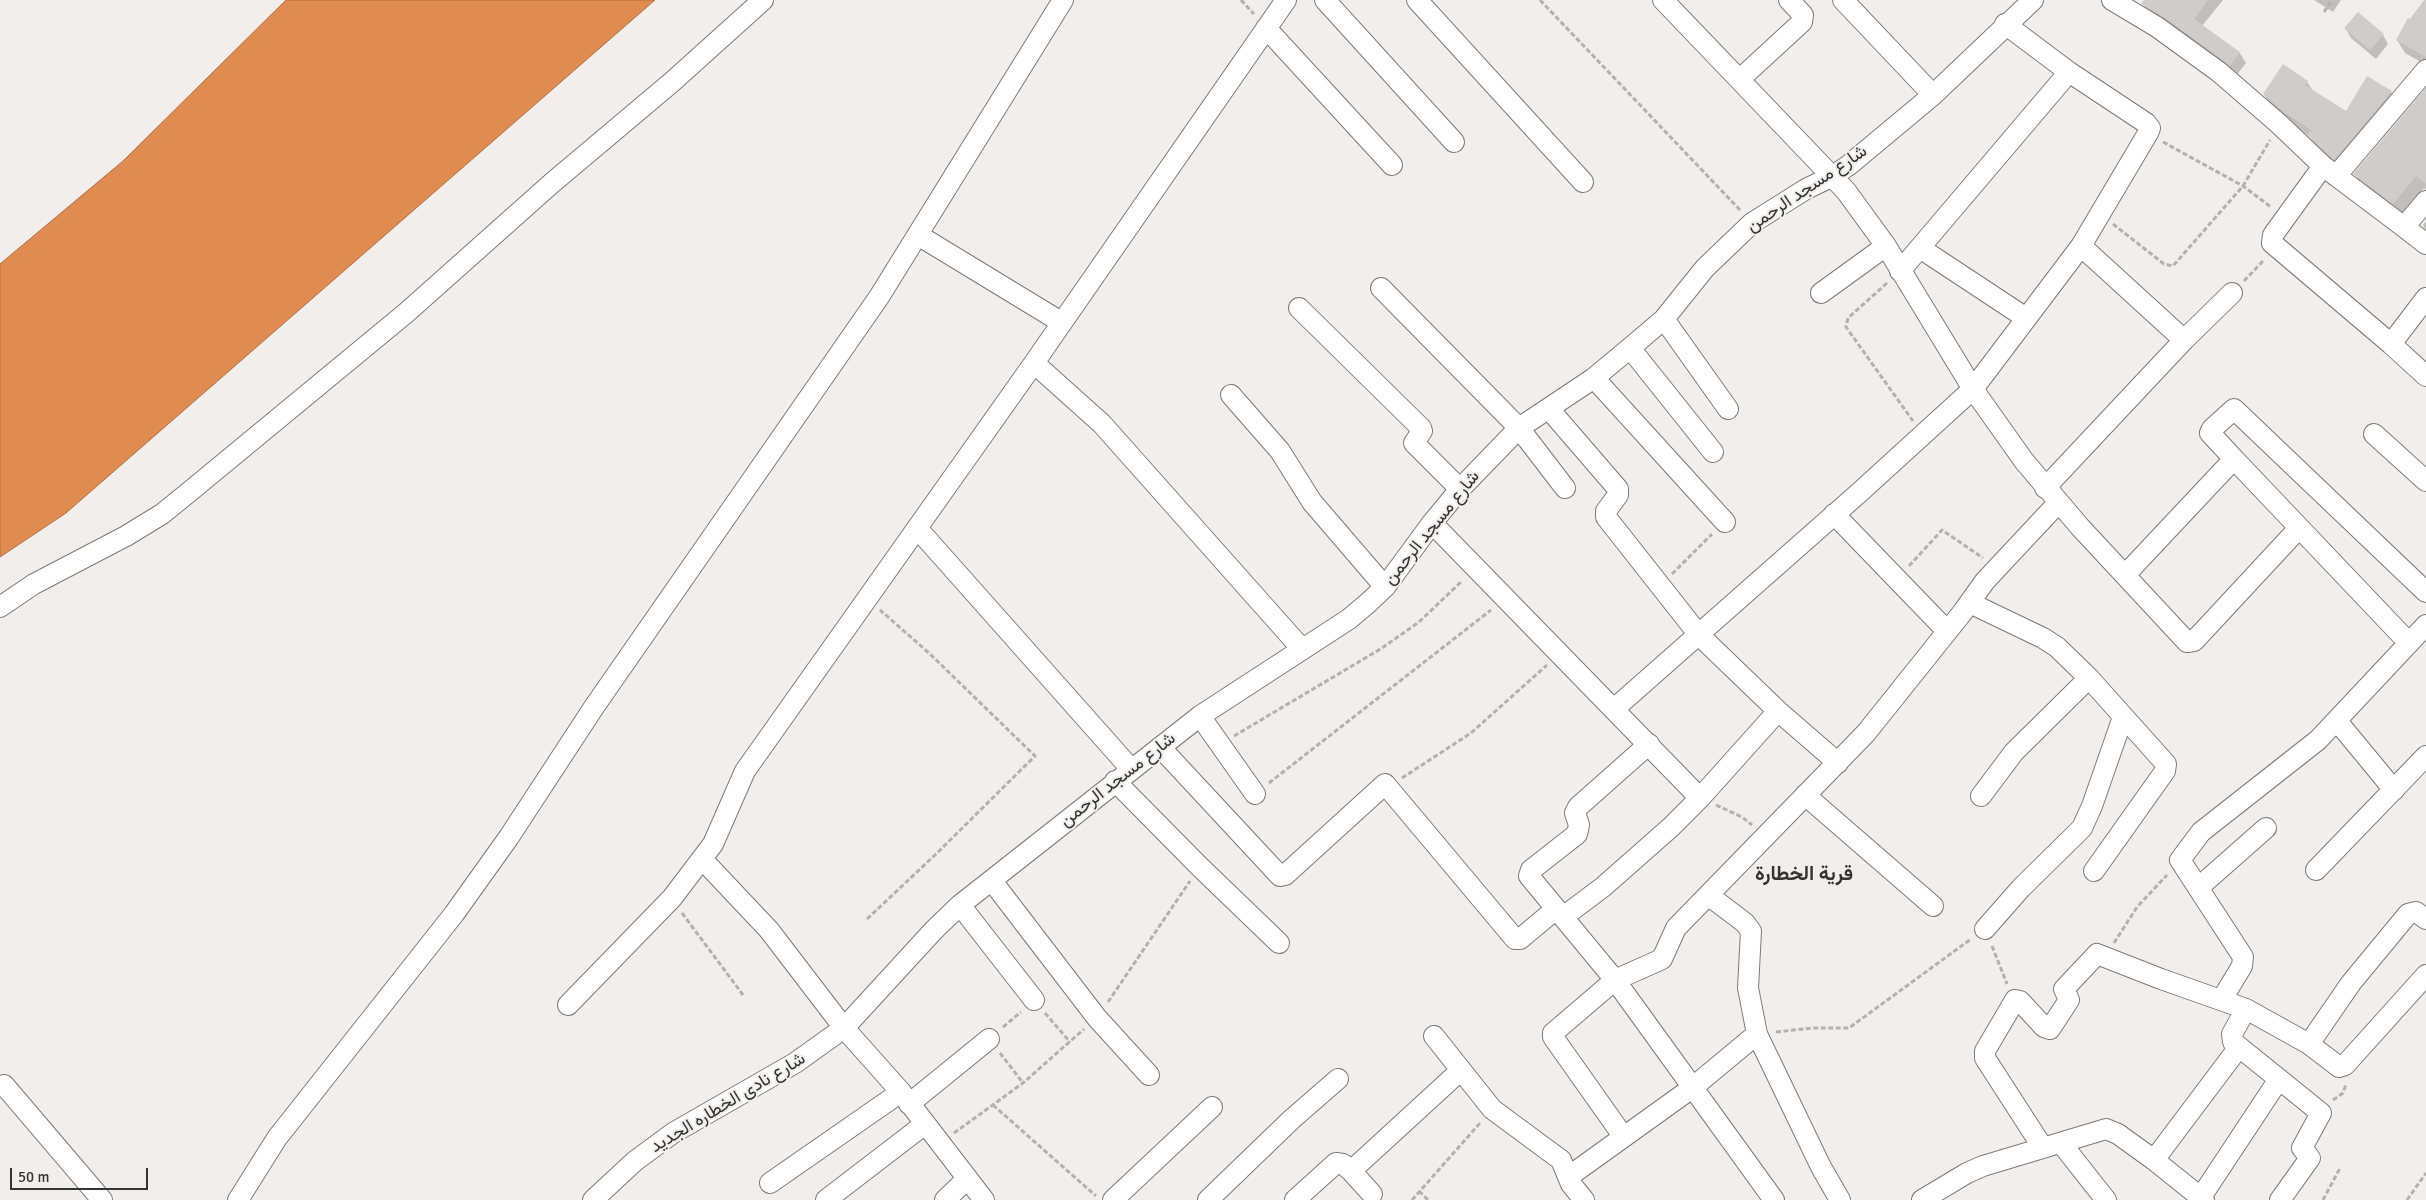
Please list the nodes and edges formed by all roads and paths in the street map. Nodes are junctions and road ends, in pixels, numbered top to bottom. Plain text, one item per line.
1 (763, 0) edge
2 (1063, 0) edge
3 (1286, 0) edge
4 (1325, 0) edge
5 (1417, 0) edge
6 (1540, 0) edge
7 (1663, 0) edge
8 (1789, 0) edge
9 (1843, 0) edge
10 (2112, 0) edge
11 (2332, 0) edge
12 (2022, 3) edge
13 (2324, 12) dead end
14 (2005, 24) junction
15 (1266, 28) junction
16 (2426, 70) edge
17 (2069, 72) junction
18 (1740, 79) junction
19 (1933, 95) junction
20 (2280, 124) junction
21 (2148, 133) junction
22 (1454, 142) dead end
23 (1392, 165) dead end
24 (2329, 171) junction
25 (1833, 176) junction
26 (1583, 182) dead end
27 (2243, 186) junction
28 (2426, 201) edge
29 (2101, 214) junction
30 (2286, 217) junction
31 (1752, 223) junction
32 (2404, 227) junction
33 (918, 235) junction
34 (2426, 244) edge
35 (1886, 246) junction
36 (2081, 246) junction
37 (1920, 248) junction
38 (2277, 248) junction
39 (1900, 271) junction
40 (1381, 288) dead end
41 (1821, 293) dead end
42 (2232, 293) joint
43 (2426, 298) edge
44 (1299, 308) dead end
45 (2026, 318) junction
46 (1664, 319) junction
47 (1062, 322) junction
48 (2184, 340) junction
49 (2391, 344) junction
50 (1630, 348) junction
51 (1034, 363) junction
52 (2426, 376) edge
53 (1594, 378) junction
54 (1973, 389) junction
55 (1231, 395) dead end
56 (1548, 409) junction
57 (1728, 410) dead end
58 (1519, 428) junction
59 (1923, 434) junction
60 (2374, 434) dead end
61 (1713, 452) dead end
62 (2234, 459) junction
63 (2426, 481) edge
64 (1565, 488) dead end
65 (1460, 489) junction
66 (2052, 495) junction
67 (1834, 514) junction
68 (1725, 522) joint
69 (1432, 523) junction
70 (917, 528) junction
71 (2299, 528) junction
72 (1996, 567) junction
73 (1474, 568) junction
74 (2125, 575) junction
75 (1896, 579) junction
76 (1661, 585) junction
77 (1385, 587) junction
78 (2426, 592) edge
79 (866, 598) junction
80 (1505, 599) junction
81 (1970, 603) junction
82 (0, 608) edge
83 (2426, 625) edge
84 (1947, 631) junction
85 (1699, 635) junction
86 (2409, 643) junction
87 (1302, 649) junction
88 (1559, 654) junction
89 (2089, 678) junction
90 (1614, 709) junction
91 (1778, 711) junction
92 (1200, 716) junction
93 (2123, 717) junction
94 (2337, 722) junction
95 (1220, 744) junction
96 (1649, 744) junction
97 (1160, 747) junction
98 (2426, 756) edge
99 (1838, 763) junction
100 (1123, 775) junction
101 (1389, 786) junction
102 (2394, 790) junction
103 (1255, 794) joint
104 (1805, 795) junction
105 (1981, 796) dead end
106 (1700, 798) junction
107 (2266, 828) dead end
108 (1766, 836) junction
109 (702, 859) junction
110 (2180, 860) junction
111 (1200, 867) junction
112 (2316, 870) dead end
113 (2094, 871) dead end
114 (992, 881) junction
115 (2198, 888) junction
116 (1708, 895) junction
117 (672, 898) junction
118 (960, 905) junction
119 (1933, 906) dead end
120 (1560, 913) junction
121 (867, 919) dead end
122 (2426, 919) edge
123 (1985, 929) junction
124 (1279, 943) dead end
125 (2105, 956) junction
126 (2426, 975) edge
127 (1615, 980) junction
128 (743, 995) dead end
129 (2222, 999) junction
130 (1034, 1000) junction
131 (2014, 1001) junction
132 (568, 1005) dead end
133 (2246, 1008) junction
134 (1097, 1018) junction
135 (844, 1028) junction
136 (1757, 1034) junction
137 (1434, 1036) dead end
138 (989, 1038) junction
139 (2309, 1044) junction
140 (2239, 1047) junction
141 (2345, 1065) junction
142 (1460, 1071) junction
143 (1149, 1075) dead end
144 (1338, 1078) dead end
145 (2279, 1079) junction
146 (1023, 1083) junction
147 (4, 1085) dead end
148 (1692, 1088) junction
149 (905, 1098) junction
150 (993, 1105) junction
151 (1212, 1107) dead end
152 (1492, 1109) junction
153 (2318, 1110) junction
154 (925, 1124) junction
155 (1623, 1136) junction
156 (940, 1143) junction
157 (2052, 1146) junction
158 (2154, 1160) junction
159 (2340, 1168) dead end
160 (1351, 1171) junction
161 (2426, 1173) edge
162 (1568, 1177) junction
163 (966, 1179) junction
164 (770, 1183) dead end
165 (1419, 1191) junction
166 (1372, 1198) edge
167 (2203, 1198) edge
168 (102, 1200) edge
169 (238, 1200) edge
170 (592, 1200) edge
171 (826, 1200) edge
172 (945, 1200) edge
173 (984, 1200) edge
174 (1100, 1200) edge
175 (1113, 1200) edge
176 (1208, 1200) edge
177 (1295, 1200) edge
178 (1412, 1200) edge
179 (1428, 1200) edge
180 (1584, 1200) edge
181 (1774, 1200) edge
182 (1840, 1200) edge
183 (1922, 1200) edge
184 (2106, 1200) edge
185 (2280, 1200) edge
186 (2323, 1200) edge
187 (2407, 1200) edge

1 - 82 street
2 - 33 street
3 - 15 street
4 - 22 street
5 - 26 street
6 - 31 path
7 - 18 street
8 - 18 street
9 - 19 street
10 - 20 street
11 - 13 path
12 - 14 street, شارع مسجد الرحمن
14 - 17 street
14 - 19 street, شارع مسجد الرحمن
15 - 23 street
15 - 47 street
16 - 24 street
17 - 21 street
17 - 37 street
18 - 25 street
19 - 25 street, شارع مسجد الرحمن
20 - 24 street
20 - 27 path
21 - 27 path
21 - 29 street
24 - 30 street
24 - 32 street
25 - 31 street, شارع مسجد الرحمن
25 - 35 street
27 - 29 path
27 - 30 path
28 - 32 street
29 - 36 street
30 - 38 street
31 - 46 street, شارع مسجد الرحمن
32 - 34 street
33 - 47 street
33 - 169 street
35 - 39 street
35 - 41 street
36 - 45 street
36 - 48 street
37 - 39 street
37 - 45 street
38 - 42 path
38 - 49 street
39 - 54 street
39 - 59 path
40 - 58 street
42 - 48 street
43 - 49 street
44 - 65 street
45 - 54 street
46 - 50 street, شارع مسجد الرحمن
46 - 57 street
47 - 51 street
48 - 66 street
49 - 52 street
50 - 53 street, شارع مسجد الرحمن
50 - 61 street
51 - 70 street
51 - 87 street
53 - 56 street, شارع مسجد الرحمن
53 - 68 street
54 - 59 street
54 - 66 street
55 - 77 street
56 - 58 street, شارع مسجد الرحمن
56 - 76 street
58 - 64 street
58 - 65 street, شارع مسجد الرحمن
59 - 67 street
60 - 63 street
62 - 71 street
62 - 74 street
62 - 78 street
65 - 69 street, شارع مسجد الرحمن
66 - 72 street
66 - 74 street
67 - 75 street
67 - 85 street
68 - 76 path
69 - 73 street
69 - 77 street, شارع مسجد الرحمن
70 - 79 street
70 - 100 street
71 - 74 street
71 - 86 street
72 - 75 path
72 - 81 street
73 - 80 street
73 - 95 path
75 - 84 street
76 - 85 street
77 - 87 street, شارع مسجد الرحمن
79 - 109 street
79 - 121 path
80 - 88 street
80 - 103 path
81 - 84 street
81 - 89 street
83 - 86 street
84 - 99 street
85 - 90 street
85 - 91 street
86 - 94 street
87 - 92 street, شارع مسجد الرحمن
88 - 90 street
88 - 101 path
89 - 93 street
89 - 105 street
90 - 96 street
91 - 99 street
91 - 106 street
92 - 95 street
92 - 97 street, شارع مسجد الرحمن
93 - 113 street
93 - 123 street
94 - 102 street
94 - 110 street
95 - 103 street
96 - 106 street
96 - 120 street
97 - 100 street, شارع مسجد الرحمن
97 - 101 street
98 - 102 street
99 - 104 street
100 - 111 street
100 - 114 street, شارع مسجد الرحمن
101 - 120 street
102 - 112 street
104 - 108 street
104 - 119 street
106 - 108 path
106 - 120 street
107 - 115 street
108 - 116 street
109 - 117 street
109 - 135 street
110 - 115 street
110 - 125 path
111 - 124 street
111 - 134 path
114 - 118 street, شارع مسجد الرحمن
114 - 134 street
115 - 129 street
116 - 127 street
116 - 136 street
117 - 128 path
117 - 132 street
118 - 130 street
118 - 135 street, شارع مسجد الرحمن
120 - 127 street
122 - 139 street
123 - 131 path
123 - 136 path
125 - 129 street
125 - 131 street
126 - 141 street
127 - 148 street
127 - 155 street
129 - 133 street
130 - 138 path
130 - 146 path
131 - 157 street
133 - 139 street
133 - 140 street
134 - 143 street
135 - 149 street
135 - 170 street, شارع نادى الخطاره الجديد
136 - 148 street
136 - 182 street
137 - 142 street
138 - 146 path
138 - 149 street
139 - 141 street
140 - 145 street
140 - 158 street
141 - 153 path
142 - 152 street
142 - 160 street
144 - 176 street
145 - 153 street
145 - 167 street
146 - 150 path
147 - 168 street
148 - 155 street
148 - 181 street
149 - 154 street
149 - 164 street
150 - 156 path
150 - 174 path
151 - 175 street
152 - 162 street
152 - 165 path
153 - 185 street
154 - 156 street
154 - 171 street
155 - 162 street
156 - 163 street
157 - 158 street
157 - 183 street
157 - 184 street
158 - 167 street
159 - 186 path
160 - 166 street
160 - 177 street
161 - 187 path
162 - 180 street
163 - 172 street
163 - 173 street
165 - 178 path
165 - 179 path

